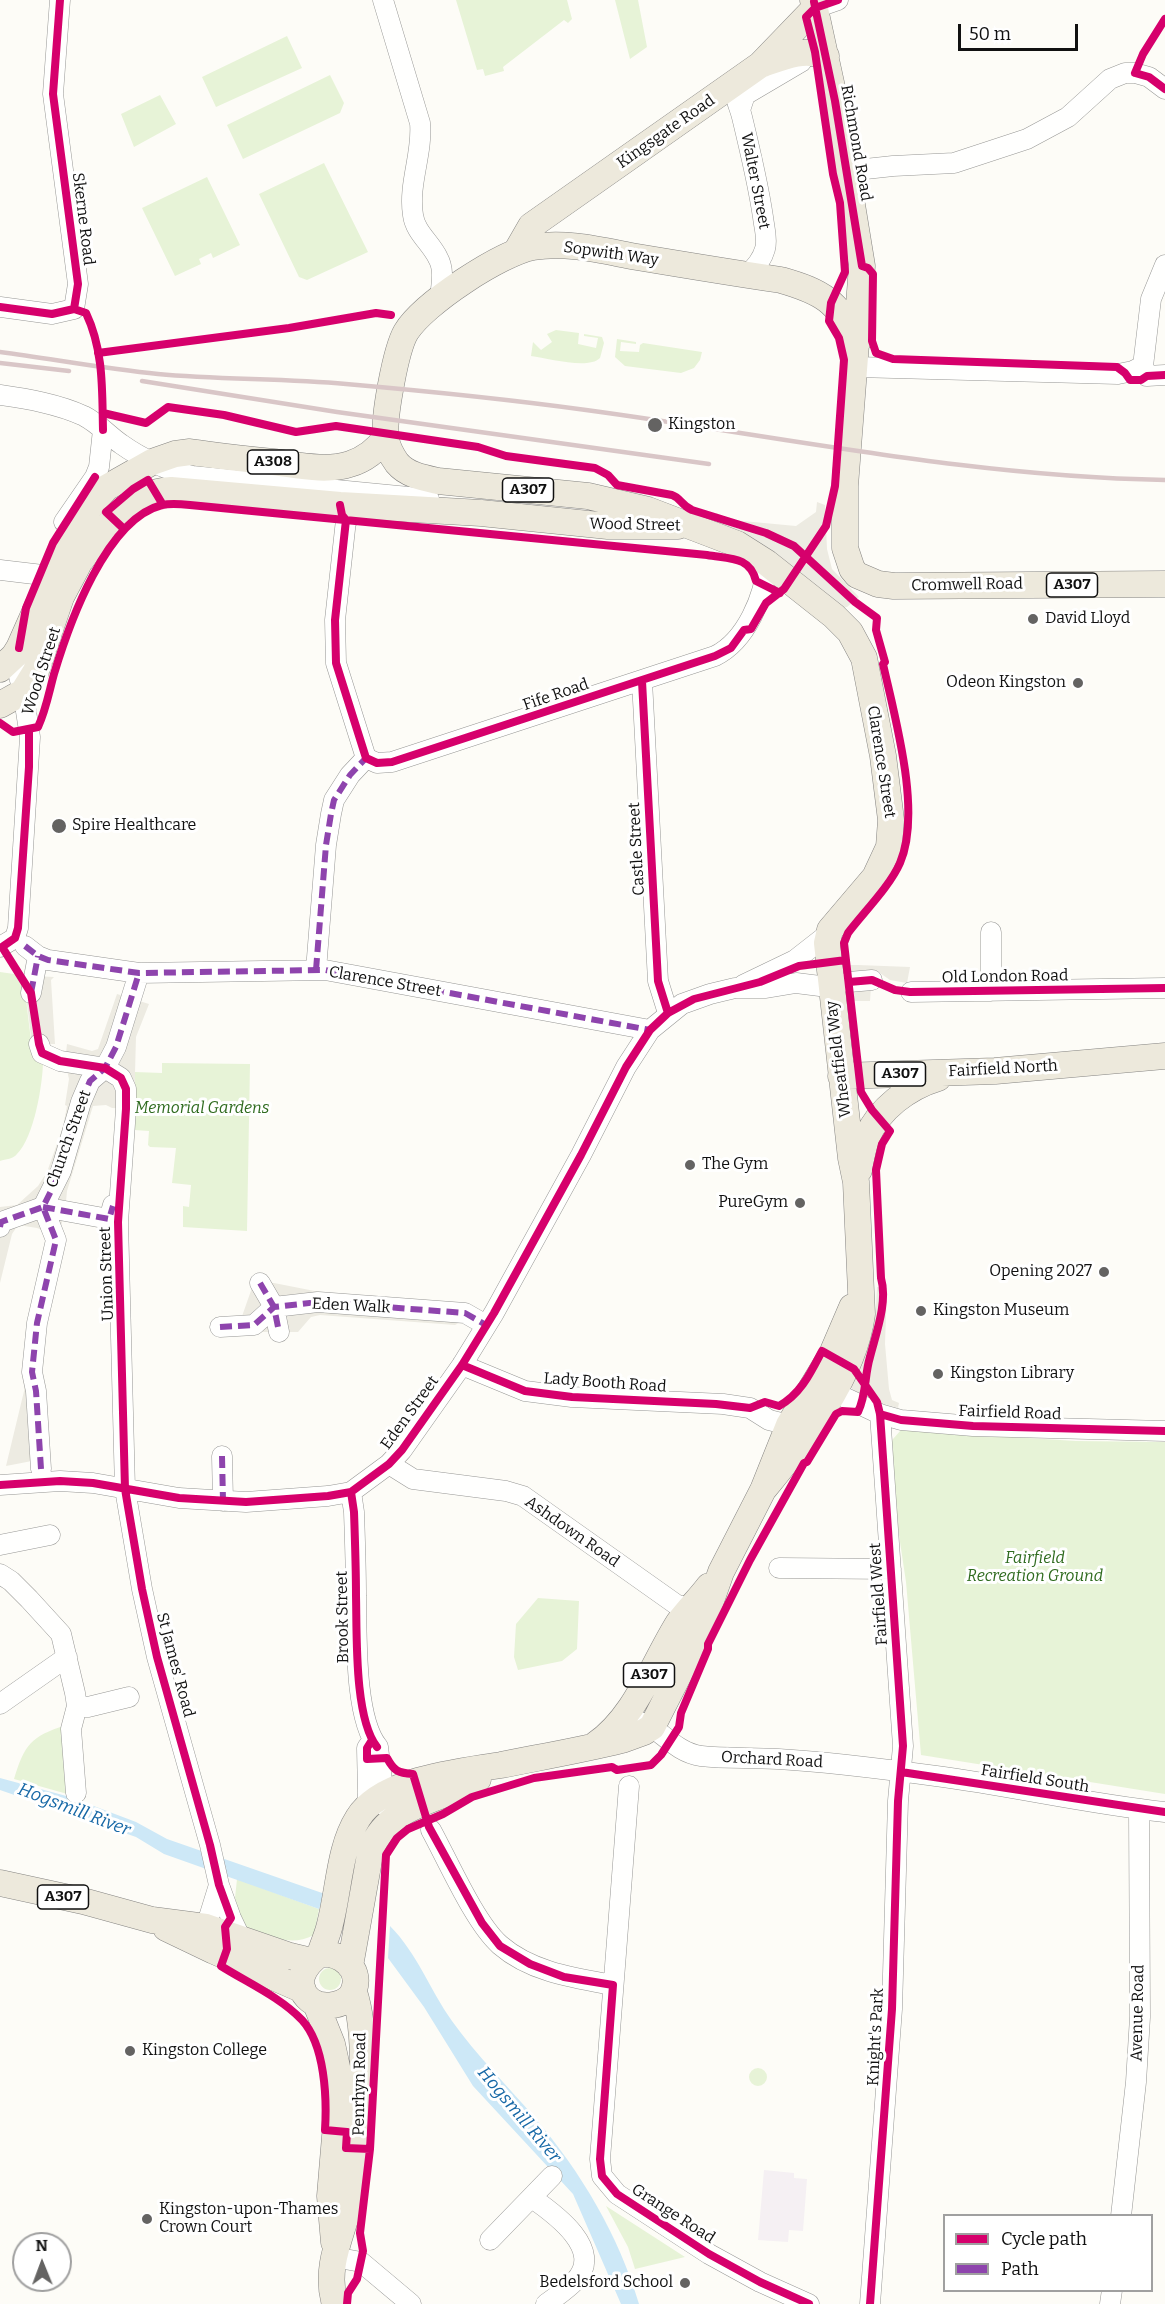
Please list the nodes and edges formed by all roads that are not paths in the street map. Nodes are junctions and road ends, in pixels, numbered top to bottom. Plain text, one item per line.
1 (60, 0) edge
2 (382, 0) edge
3 (822, 3) edge
4 (816, 54) junction
5 (760, 65) junction
6 (737, 82) junction
7 (1165, 89) edge
8 (740, 110) junction
9 (847, 171) junction
10 (516, 252) junction
11 (1165, 264) edge
12 (747, 275) junction
13 (440, 299) junction
14 (0, 307) edge
15 (858, 341) junction
16 (1143, 366) junction
17 (856, 367) junction
18 (1165, 375) edge
19 (0, 395) edge
20 (103, 430) junction
21 (386, 437) junction
22 (152, 462) junction
23 (365, 506) junction
24 (482, 513) junction
25 (688, 526) junction
26 (66, 550) junction
27 (767, 563) junction
28 (0, 570) edge
29 (45, 575) junction
30 (878, 584) joint
31 (1165, 584) edge
32 (834, 616) joint
33 (11, 658) edge
34 (642, 681) junction
35 (23, 692) junction
36 (0, 705) edge
37 (366, 758) junction
38 (991, 932) dead end
39 (828, 935) junction
40 (1, 947) edge
41 (316, 970) junction
42 (139, 973) junction
43 (872, 980) dead end
44 (840, 986) junction
45 (735, 988) junction
46 (1165, 988) edge
47 (991, 991) junction
48 (917, 992) dead end
49 (31, 993) dead end
50 (668, 1013) junction
51 (650, 1030) junction
52 (39, 1044) dead end
53 (1165, 1056) edge
54 (105, 1068) junction
55 (958, 1073) junction
56 (841, 1076) junction
57 (856, 1182) junction
58 (120, 1202) junction
59 (43, 1207) junction
60 (2, 1222) edge
61 (260, 1282) dead end
62 (859, 1286) junction
63 (274, 1307) junction
64 (486, 1325) junction
65 (220, 1327) dead end
66 (279, 1332) dead end
67 (462, 1365) junction
68 (833, 1392) junction
69 (880, 1414) junction
70 (789, 1425) junction
71 (1165, 1431) edge
72 (222, 1456) dead end
73 (389, 1464) junction
74 (41, 1468) dead end
75 (0, 1485) edge
76 (125, 1489) junction
77 (763, 1490) junction
78 (351, 1492) junction
79 (223, 1501) junction
80 (50, 1535) dead end
81 (0, 1545) edge
82 (779, 1568) dead end
83 (891, 1569) junction
84 (0, 1574) edge
85 (690, 1609) junction
86 (67, 1657) junction
87 (129, 1697) dead end
88 (0, 1704) edge
89 (76, 1707) junction
90 (651, 1726) junction
91 (616, 1729) junction
92 (592, 1747) junction
93 (503, 1764) junction
94 (902, 1772) junction
95 (629, 1786) dead end
96 (76, 1793) dead end
97 (376, 1800) junction
98 (1139, 1809) junction
99 (1165, 1812) edge
100 (385, 1825) junction
101 (431, 1830) dead end
102 (0, 1883) edge
103 (219, 1883) junction
104 (152, 1920) junction
105 (206, 1927) junction
106 (241, 1939) junction
107 (315, 1957) junction
108 (350, 1966) junction
109 (613, 1985) junction
110 (354, 1992) junction
111 (309, 1997) junction
112 (552, 2176) dead end
113 (532, 2198) junction
114 (1120, 2214) edge
115 (490, 2240) dead end
116 (334, 2251) junction
117 (330, 2300) edge
118 (411, 2304) edge
119 (546, 2304) edge
120 (809, 2304) edge
121 (870, 2304) edge

1 - 14 street, Skerne Road
2 - 13 street
3 - 4 main road, Richmond Road / A307
3 - 5 main road, Kingsgate Road / A307
4 - 5 main road
4 - 8 street, Kingsgate Road
4 - 9 main road, Richmond Road / A307
5 - 6 main road, Kingsgate Road / A307
6 - 8 street, Walter Street
6 - 10 main road, Kingsgate Road / A307
7 - 9 street
8 - 12 street, Walter Street
9 - 15 main road, Richmond Road / A307
10 - 12 main road, Sopwith Way
10 - 13 main road, Sopwith Way
11 - 16 street
12 - 15 main road, Sopwith Way
13 - 21 main road, Sopwith Way
15 - 17 main road, Richmond Road / A307
16 - 17 street
16 - 18 street
17 - 30 main road, Richmond Road / A307
19 - 20 street, Wood Street
20 - 22 street, Wood Street
20 - 26 street
21 - 22 main road, A308
21 - 25 main road, A307
22 - 24 street, Wood Street
22 - 26 main road, Wood Street / A308
23 - 24 main road, Wood Street / A308
23 - 26 main road, Wood Street / A308
23 - 37 street
24 - 25 main road, Wood Street / A308
25 - 27 main road, Wood Street / A307
26 - 29 main road, Wood Street / A308
26 - 35 main road, Wood Street / A308
27 - 32 main road, Wood Street / A307
27 - 34 street, Fife Road
28 - 29 street
29 - 33 main road, Wood Street / A308
30 - 31 main road, Cromwell Road / A307
32 - 39 main road, Clarence Street / A307
33 - 35 street, Wood Street
34 - 37 street, Fife Road
34 - 50 street, Castle Street
35 - 36 main road
35 - 40 street, Wood Street
37 - 41 street
38 - 47 street
39 - 44 main road, Wheatfield Way / A307
39 - 45 street, Clarence Street
41 - 42 street, Clarence Street
41 - 51 street, Clarence Street
42 - 49 street, Clarence Street
42 - 54 street, Church Street
43 - 44 street
44 - 45 street, Clarence Street
44 - 56 main road, Wheatfield Way / A307
45 - 50 street, Clarence Street
46 - 47 street, Old London Road
47 - 48 street, Old London Road
50 - 51 street, Clarence Street
51 - 64 street, Eden Street
52 - 54 street
53 - 55 main road, Fairfield North / A307
54 - 58 street, Union Street
54 - 59 street, Church Street
55 - 56 main road, Fairfield North / A307
55 - 57 main road, Wheatfield Way / A307
56 - 57 main road, Wheatfield Way / A307
57 - 62 main road, Wheatfield Way / A307
58 - 59 street
58 - 76 street, Union Street
59 - 60 street, Church Street
59 - 74 street
61 - 63 street
62 - 68 main road, Wheatfield Way / A307
62 - 70 main road, Wheatfield Way / A307
63 - 64 street, Eden Walk
63 - 65 street
63 - 66 street
64 - 67 street, Eden Street
67 - 70 street, Lady Booth Road
67 - 73 street, Eden Street
68 - 69 street, Fairfield Road
68 - 77 main road, Wheatfield Way / A307
69 - 71 street, Fairfield Road
69 - 83 street, Fairfield West
70 - 77 main road, Wheatfield Way / A307
72 - 79 street
73 - 78 street, Eden Street
73 - 85 street, Ashdown Road
75 - 76 street, Eden Street
76 - 79 street, Eden Street
76 - 103 street, St James' Road
77 - 85 main road, Wheatfield Way / A307
78 - 79 street, Eden Street
78 - 97 street, Brook Street
80 - 81 street
82 - 83 street
83 - 94 street, Fairfield West
84 - 86 street
85 - 90 main road, Wheatfield Way / A307
85 - 91 main road, Wheatfield Way / A307
86 - 88 street
86 - 89 street
87 - 89 street
89 - 96 street
90 - 91 street
90 - 92 main road, Wheatfield Way / A307
90 - 94 street, Orchard Road
91 - 92 main road, Wheatfield Way / A307
92 - 93 main road, Wheatfield Way / A307
93 - 97 main road, Wheatfield Way / A307
93 - 100 main road, Wheatfield Way / A307
94 - 98 street, Fairfield South
94 - 121 street, Knight's Park
95 - 109 street, Grange Road
97 - 100 street, Brook Street
97 - 107 main road
98 - 99 street, Fairfield South
98 - 114 street, Avenue Road
100 - 108 main road, Wheatfield Way / A307
101 - 109 street
102 - 104 main road, A307
103 - 105 street
103 - 106 street, St James' Road
104 - 105 main road, A307
104 - 111 main road, A307
105 - 106 main road, A307
106 - 107 main road, A307
107 - 108 main road
107 - 111 main road
108 - 110 main road
109 - 120 street, Grange Road
110 - 111 main road
110 - 116 main road, Penrhyn Road
111 - 116 main road, Penrhyn Road
112 - 113 street
113 - 115 street
113 - 119 street
116 - 117 main road, Penrhyn Road
116 - 118 street

